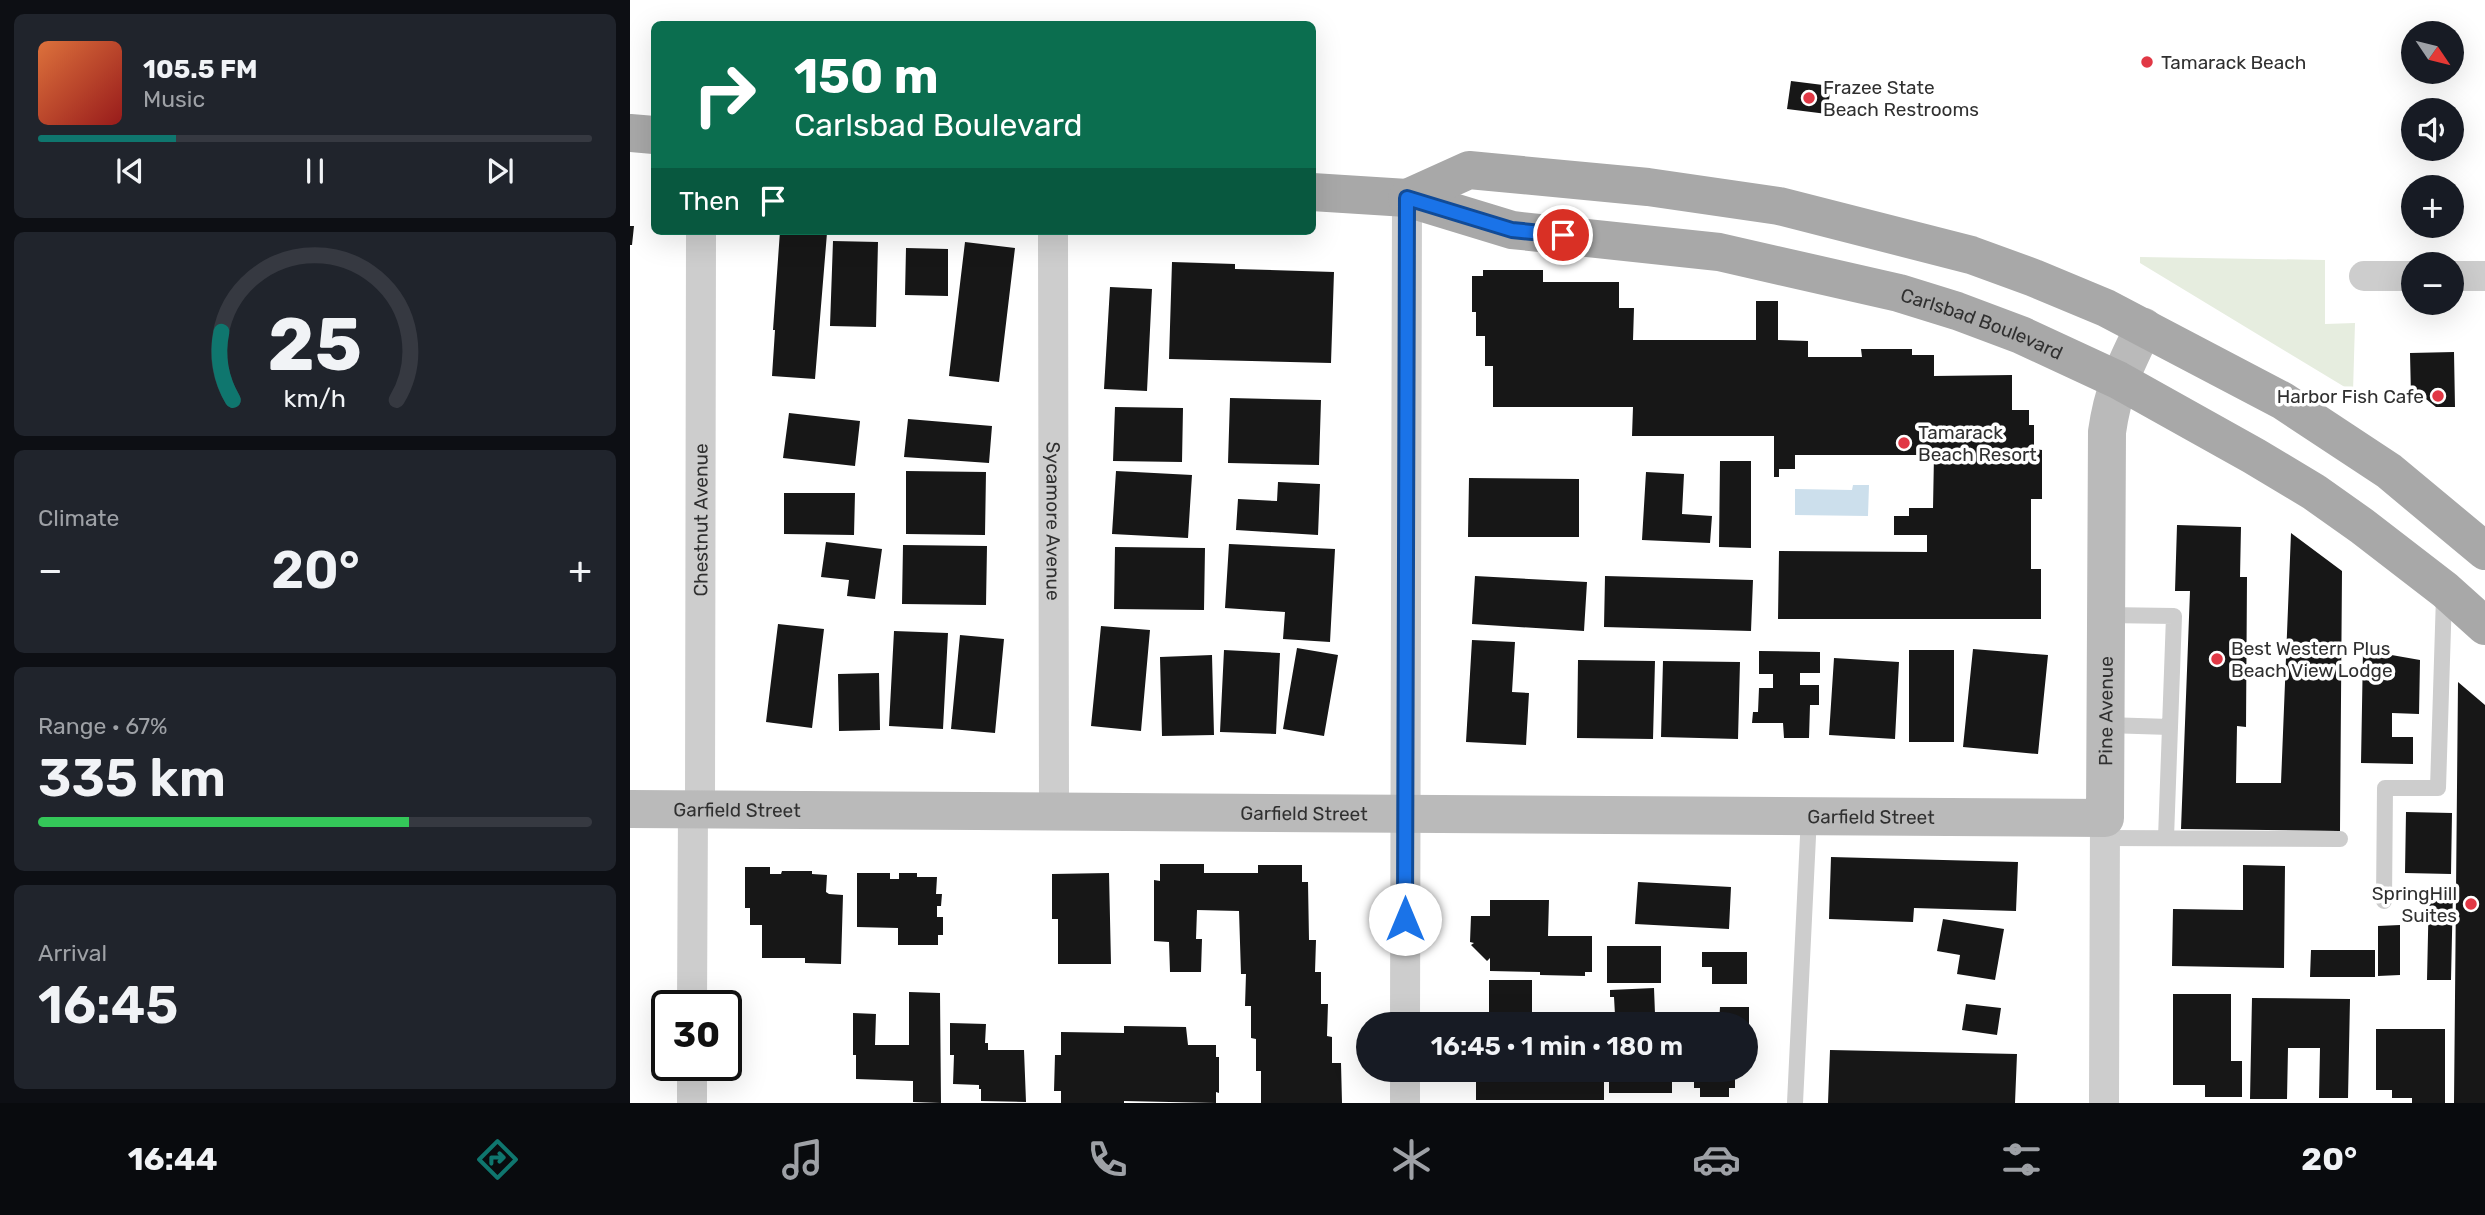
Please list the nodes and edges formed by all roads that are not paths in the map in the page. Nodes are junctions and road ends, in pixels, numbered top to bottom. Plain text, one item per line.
1 (630, 133) edge
2 (651, 135) edge
3 (1316, 192) edge
4 (1407, 198) junction
5 (701, 235) edge
6 (1053, 235) edge
7 (2364, 276) dead end
8 (2401, 276) edge
9 (2464, 276) edge
10 (2485, 276) edge
11 (2144, 327) junction
12 (2118, 380) junction
13 (2485, 551) edge
14 (2445, 590) junction
15 (2106, 615) junction
16 (2485, 626) edge
17 (2105, 725) junction
18 (2170, 727) junction
19 (630, 808) edge
20 (697, 809) junction
21 (1054, 811) junction
22 (1405, 813) junction
23 (1809, 816) junction
24 (2105, 828) junction
25 (2166, 838) junction
26 (2340, 839) dead end
27 (2384, 901) dead end
28 (692, 990) edge
29 (1405, 1012) edge
30 (692, 1081) edge
31 (1405, 1082) edge
32 (692, 1103) edge
33 (1405, 1103) edge
34 (1795, 1103) edge
35 (2104, 1103) edge

1 - 2 main road
3 - 4 main road, Carlsbad Boulevard
4 - 11 main road, Carlsbad Boulevard
4 - 12 main road, Carlsbad Boulevard
4 - 22 street
5 - 20 street, Chestnut Avenue
6 - 21 street, Sycamore Avenue
7 - 8 street
9 - 10 street
11 - 12 street, Pine Avenue
11 - 13 main road, Carlsbad Boulevard
12 - 14 main road, Carlsbad Boulevard
12 - 15 street, Pine Avenue
14 - 16 main road, Carlsbad Boulevard
14 - 27 lane
15 - 17 street, Pine Avenue
15 - 18 lane
17 - 18 lane
17 - 24 street, Pine Avenue
18 - 25 lane
19 - 20 street, Garfield Street
20 - 21 street, Garfield Street
20 - 28 street, Chestnut Avenue
21 - 22 street, Garfield Street
22 - 23 street, Garfield Street
22 - 29 street
23 - 24 street, Garfield Street
23 - 34 lane
24 - 25 lane
24 - 35 street, Pine Avenue
25 - 26 lane
30 - 32 street
31 - 33 street

